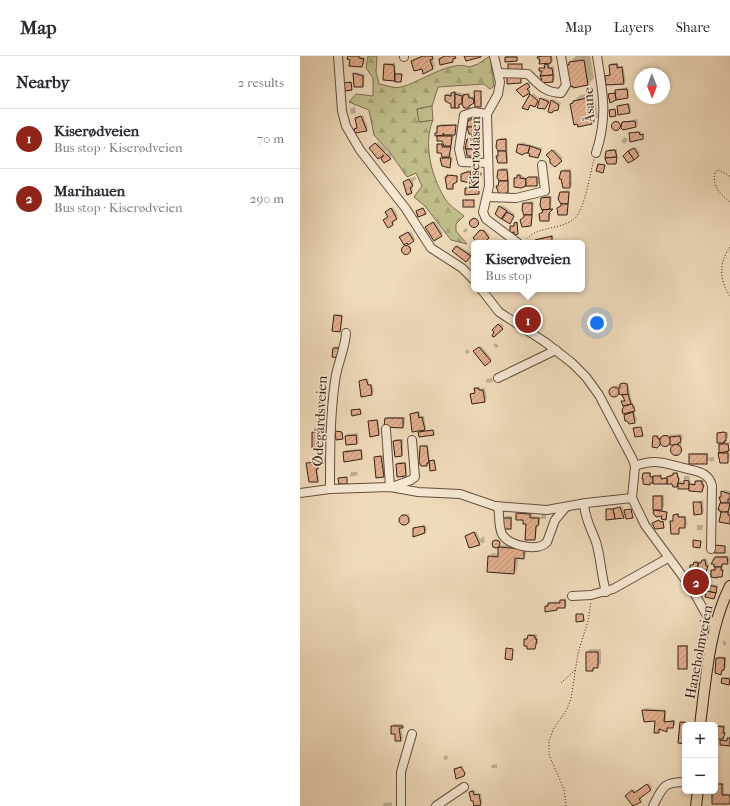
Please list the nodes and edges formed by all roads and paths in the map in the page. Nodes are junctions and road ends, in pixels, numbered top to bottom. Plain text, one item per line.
1 (338, 56) edge
2 (494, 56) edge
3 (561, 56) edge
4 (598, 56) edge
5 (499, 73) junction
6 (487, 114) junction
7 (596, 153) joint
8 (488, 162) junction
9 (542, 165) dead end
10 (730, 176) edge
11 (487, 197) junction
12 (730, 202) edge
13 (514, 240) edge
14 (526, 240) edge
15 (730, 247) edge
16 (471, 277) edge
17 (485, 292) edge
18 (730, 296) edge
19 (346, 333) dead end
20 (556, 350) junction
21 (498, 378) dead end
22 (386, 429) dead end
23 (412, 440) dead end
24 (635, 466) junction
25 (330, 488) junction
26 (391, 488) junction
27 (300, 493) edge
28 (632, 498) junction
29 (584, 504) junction
30 (498, 506) junction
31 (565, 508) junction
32 (711, 549) dead end
33 (668, 558) junction
34 (730, 586) edge
35 (606, 592) junction
36 (591, 595) junction
37 (572, 596) dead end
38 (716, 625) junction
39 (575, 670) junction
40 (562, 683) dead end
41 (700, 722) edge
42 (412, 734) dead end
43 (682, 782) edge
44 (464, 787) dead end
45 (698, 794) edge
46 (401, 806) edge
47 (436, 806) edge
48 (566, 806) edge
49 (653, 806) edge
50 (696, 806) edge

1 - 16 street
2 - 5 street, Kiserødåsen
3 - 5 street
4 - 7 street, Åsane
5 - 6 street, Kiserødåsen
6 - 8 street, Kiserødåsen
6 - 8 street
7 - 14 path
8 - 11 street, Kiserødåsen
9 - 11 street
10 - 12 path
11 - 13 street, Kiserødåsen
15 - 18 path
17 - 20 street
19 - 25 street, Ødegårdsveien
20 - 21 street
20 - 24 street
22 - 26 street
23 - 26 street
24 - 28 street
24 - 32 street
25 - 26 street
25 - 27 street
26 - 30 street
28 - 29 street
28 - 33 street
29 - 31 street
29 - 35 street
30 - 31 street
30 - 31 street
33 - 35 street
33 - 38 street
34 - 38 main road, Haneholmveien
35 - 36 street
36 - 37 street
36 - 39 path
38 - 41 main road, Haneholmveien
39 - 40 path
39 - 48 path
42 - 46 street
43 - 49 street
44 - 47 street
45 - 50 main road

